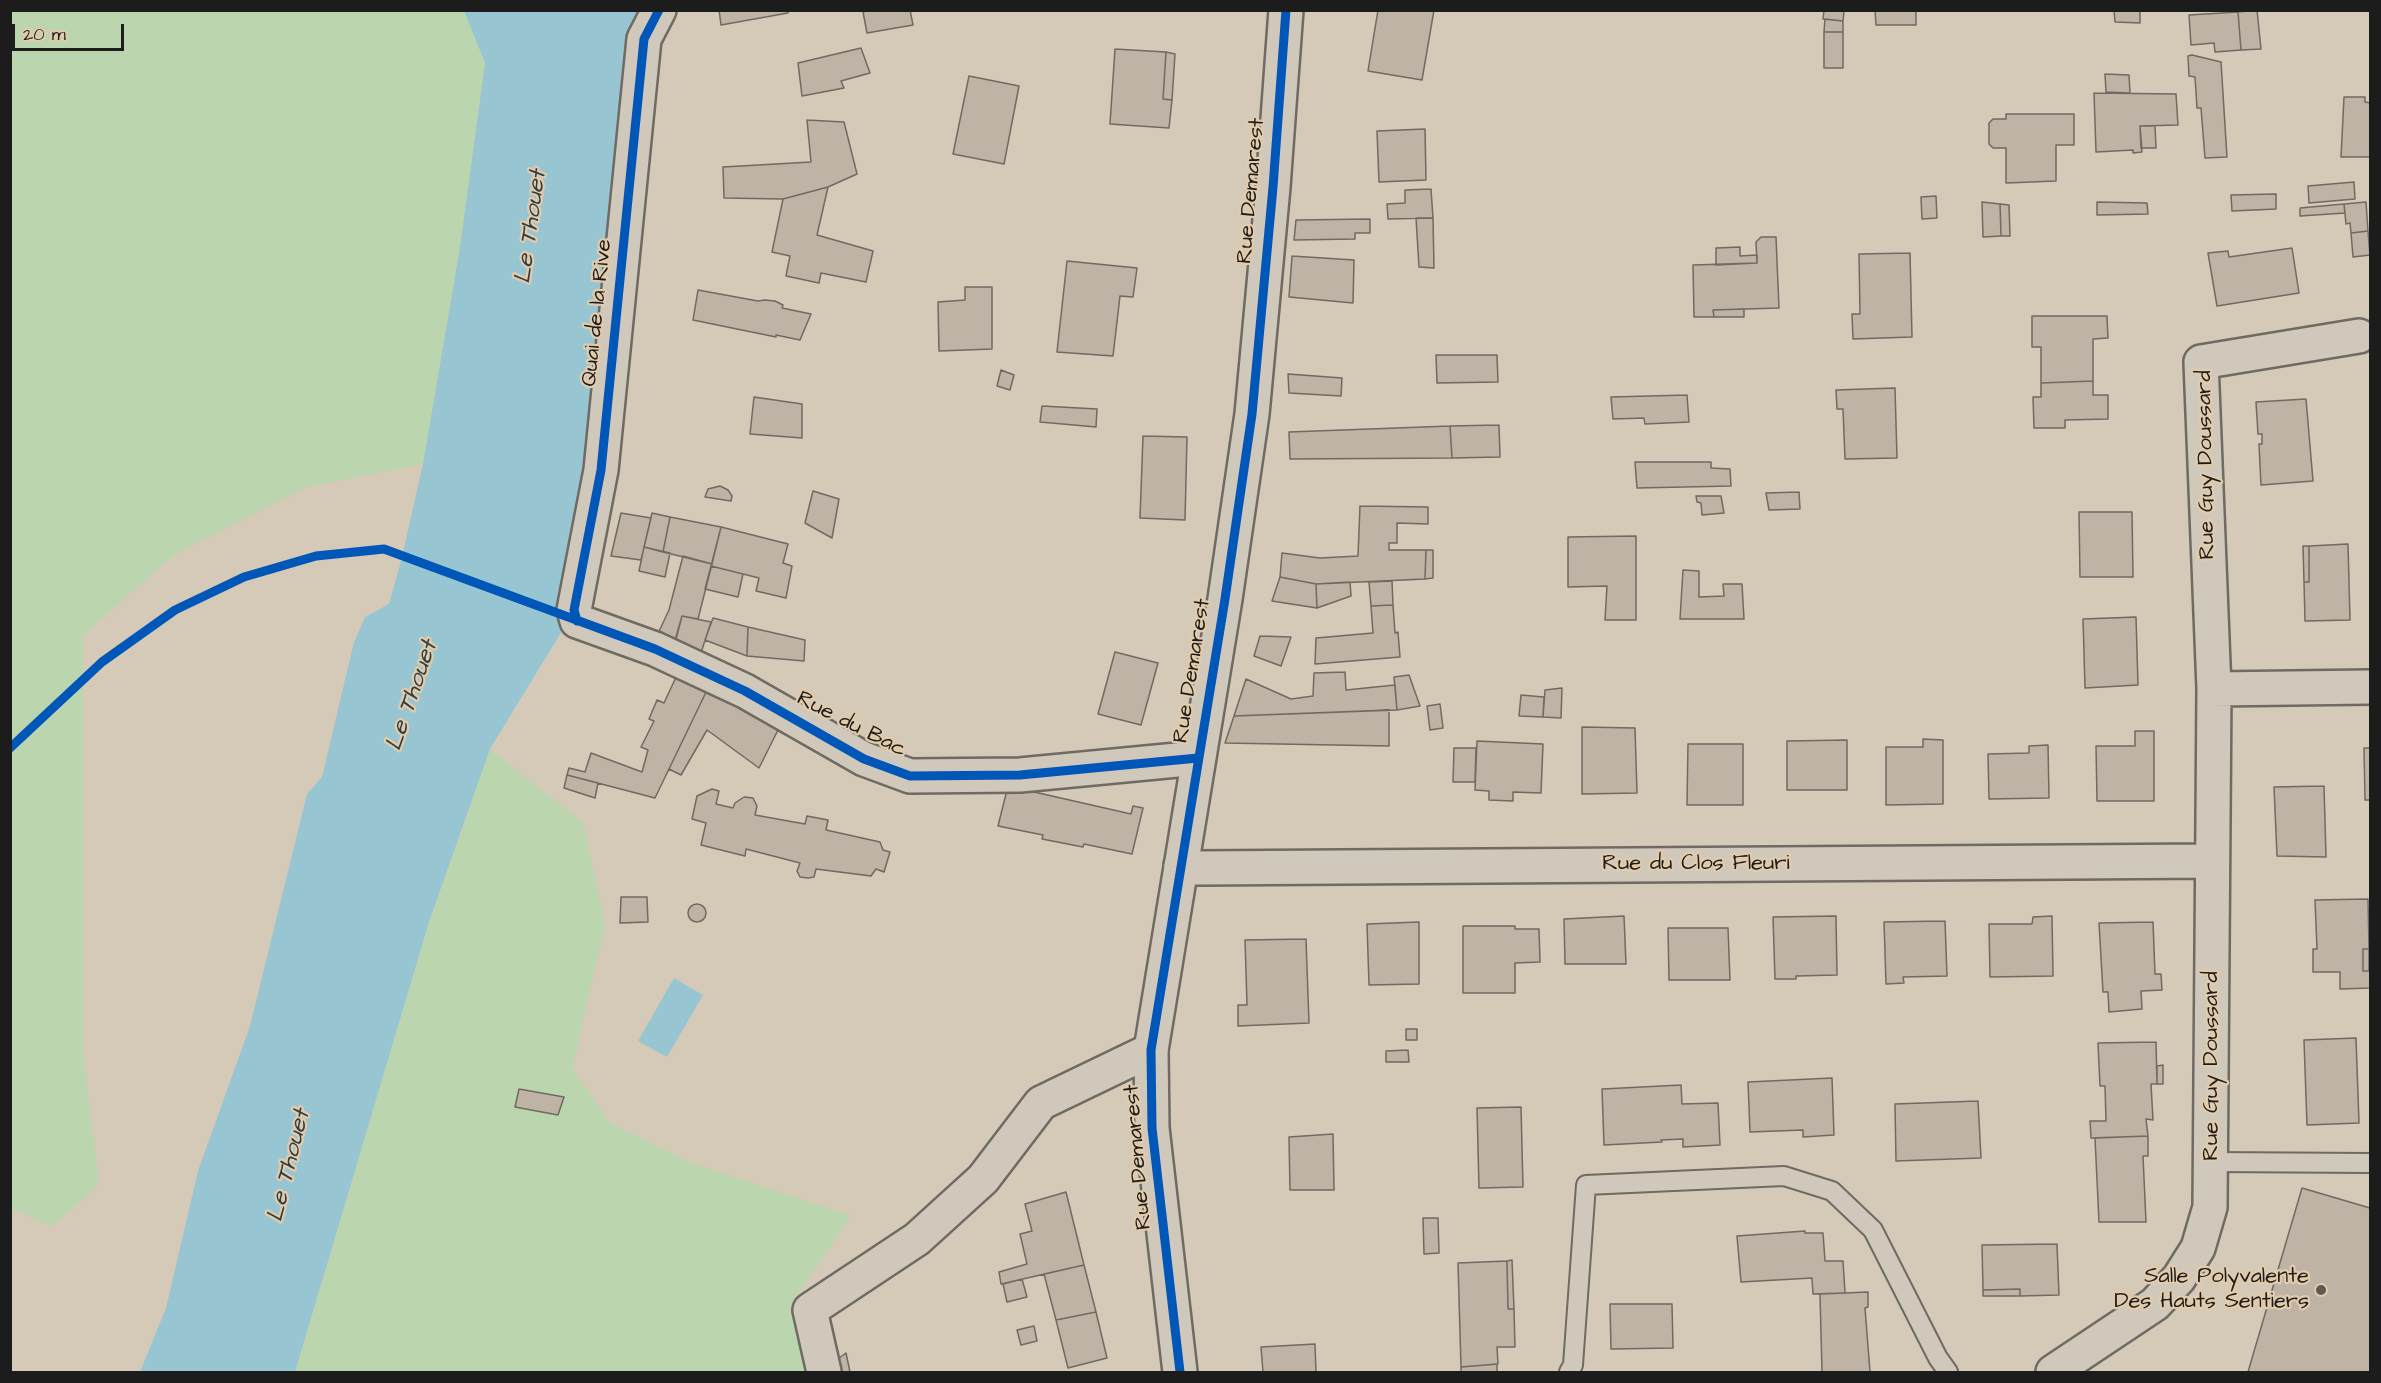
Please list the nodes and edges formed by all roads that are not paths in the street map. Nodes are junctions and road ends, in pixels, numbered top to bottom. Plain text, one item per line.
1 (659, 10) edge
2 (1286, 10) edge
3 (2359, 336) dead end
4 (577, 621) joint
5 (2370, 687) edge
6 (2214, 689) junction
7 (1198, 758) junction
8 (2212, 861) junction
9 (1181, 866) junction
10 (1151, 1050) junction
11 (2212, 1162) junction
12 (2370, 1163) edge
13 (824, 1372) edge
14 (1180, 1372) edge
15 (1569, 1372) edge
16 (1948, 1372) edge
17 (2053, 1372) edge

1 - 4 street, Quai de la Rive
2 - 7 street, Rue Demarest
3 - 6 street, Rue Guy Doussard
4 - 7 street, Rue du Bac
5 - 6 street
6 - 8 street, Rue Guy Doussard
7 - 9 street, Rue Demarest
8 - 9 street, Rue du Clos Fleuri
8 - 11 street, Rue Guy Doussard
9 - 10 street, Rue Demarest
10 - 13 street
10 - 14 street, Rue Demarest
11 - 12 lane
11 - 17 street, Rue Guy Doussard
15 - 16 lane

